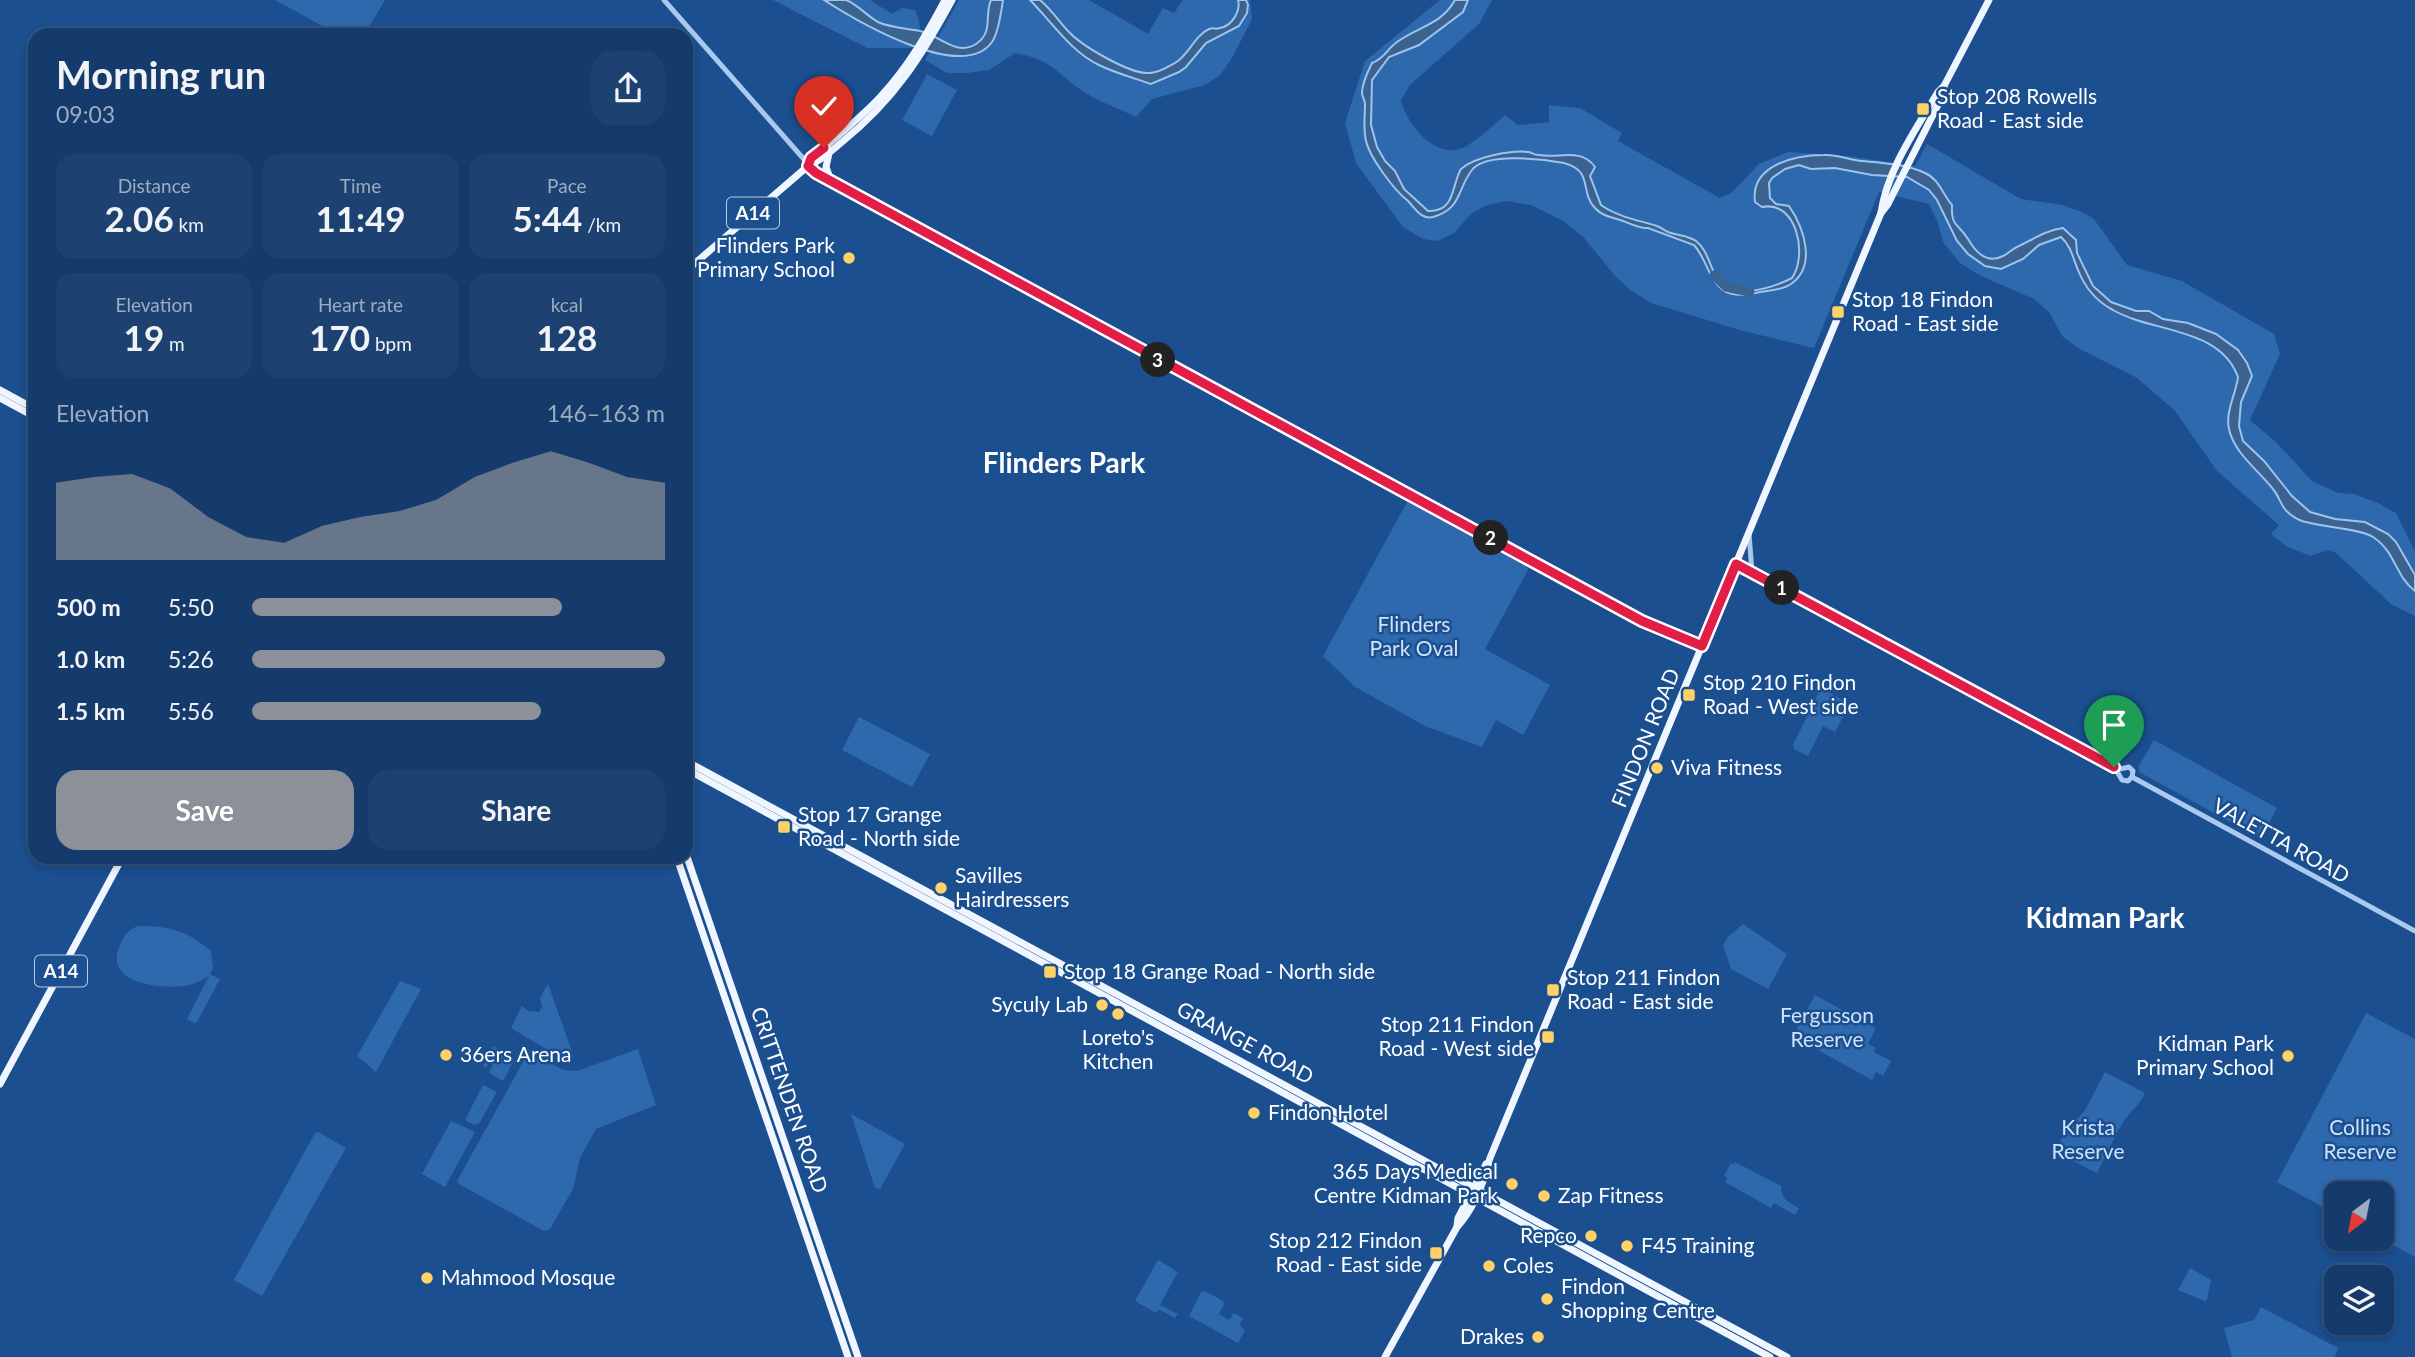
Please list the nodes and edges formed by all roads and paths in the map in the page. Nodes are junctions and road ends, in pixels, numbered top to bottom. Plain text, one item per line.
1 (664, 0) edge
2 (945, 0) edge
3 (952, 0) edge
4 (1989, 0) edge
5 (939, 17) junction
6 (688, 28) edge
7 (693, 33) edge
8 (915, 59) junction
9 (1944, 86) junction
10 (829, 153) junction
11 (808, 166) junction
12 (831, 181) junction
13 (1891, 191) junction
14 (693, 265) edge
15 (0, 390) edge
16 (0, 398) edge
17 (28, 405) edge
18 (28, 413) edge
19 (1749, 534) junction
20 (1736, 564) junction
21 (1752, 572) junction
22 (1702, 646) junction
23 (693, 765) edge
24 (2119, 771) junction
25 (693, 773) edge
26 (2132, 777) junction
27 (119, 864) edge
28 (679, 864) edge
29 (689, 864) edge
30 (2415, 931) edge
31 (0, 1084) edge
32 (1483, 1174) junction
33 (1458, 1183) junction
34 (1474, 1192) junction
35 (1491, 1196) junction
36 (1493, 1206) junction
37 (1463, 1215) junction
38 (1574, 1244) junction
39 (848, 1357) edge
40 (858, 1357) edge
41 (1385, 1357) edge
42 (1770, 1357) edge
43 (1787, 1357) edge

1 - 6 street
2 - 5 main road, A14
3 - 5 main road, A14
4 - 9 main road
5 - 8 main road, A14
7 - 11 street
8 - 10 main road, A14
8 - 11 main road, A14
9 - 13 main road, FINDON ROAD
9 - 13 main road, FINDON ROAD
10 - 11 main road, A14
10 - 12 main road
11 - 12 street
11 - 14 main road, A14
12 - 22 street
13 - 19 main road, FINDON ROAD
15 - 17 main road
16 - 18 main road
19 - 20 main road, FINDON ROAD
19 - 21 street
20 - 21 street
20 - 22 main road, FINDON ROAD
21 - 24 street
22 - 32 main road, FINDON ROAD
23 - 33 main road, GRANGE ROAD
24 - 26 street
24 - 26 street
25 - 33 main road, GRANGE ROAD
26 - 30 street, VALETTA ROAD
27 - 31 main road, A14
28 - 39 main road, CRITTENDEN ROAD
29 - 40 main road, CRITTENDEN ROAD
32 - 33 main road
32 - 34 main road, FINDON ROAD
32 - 35 main road
33 - 34 main road, GRANGE ROAD
33 - 37 main road
34 - 35 main road, GRANGE ROAD
34 - 36 main road, GRANGE ROAD
34 - 37 main road, FINDON ROAD
35 - 38 main road, GRANGE ROAD
36 - 37 main road
36 - 38 main road, GRANGE ROAD
37 - 41 main road, FINDON ROAD
38 - 42 main road, GRANGE ROAD
38 - 43 main road, GRANGE ROAD

